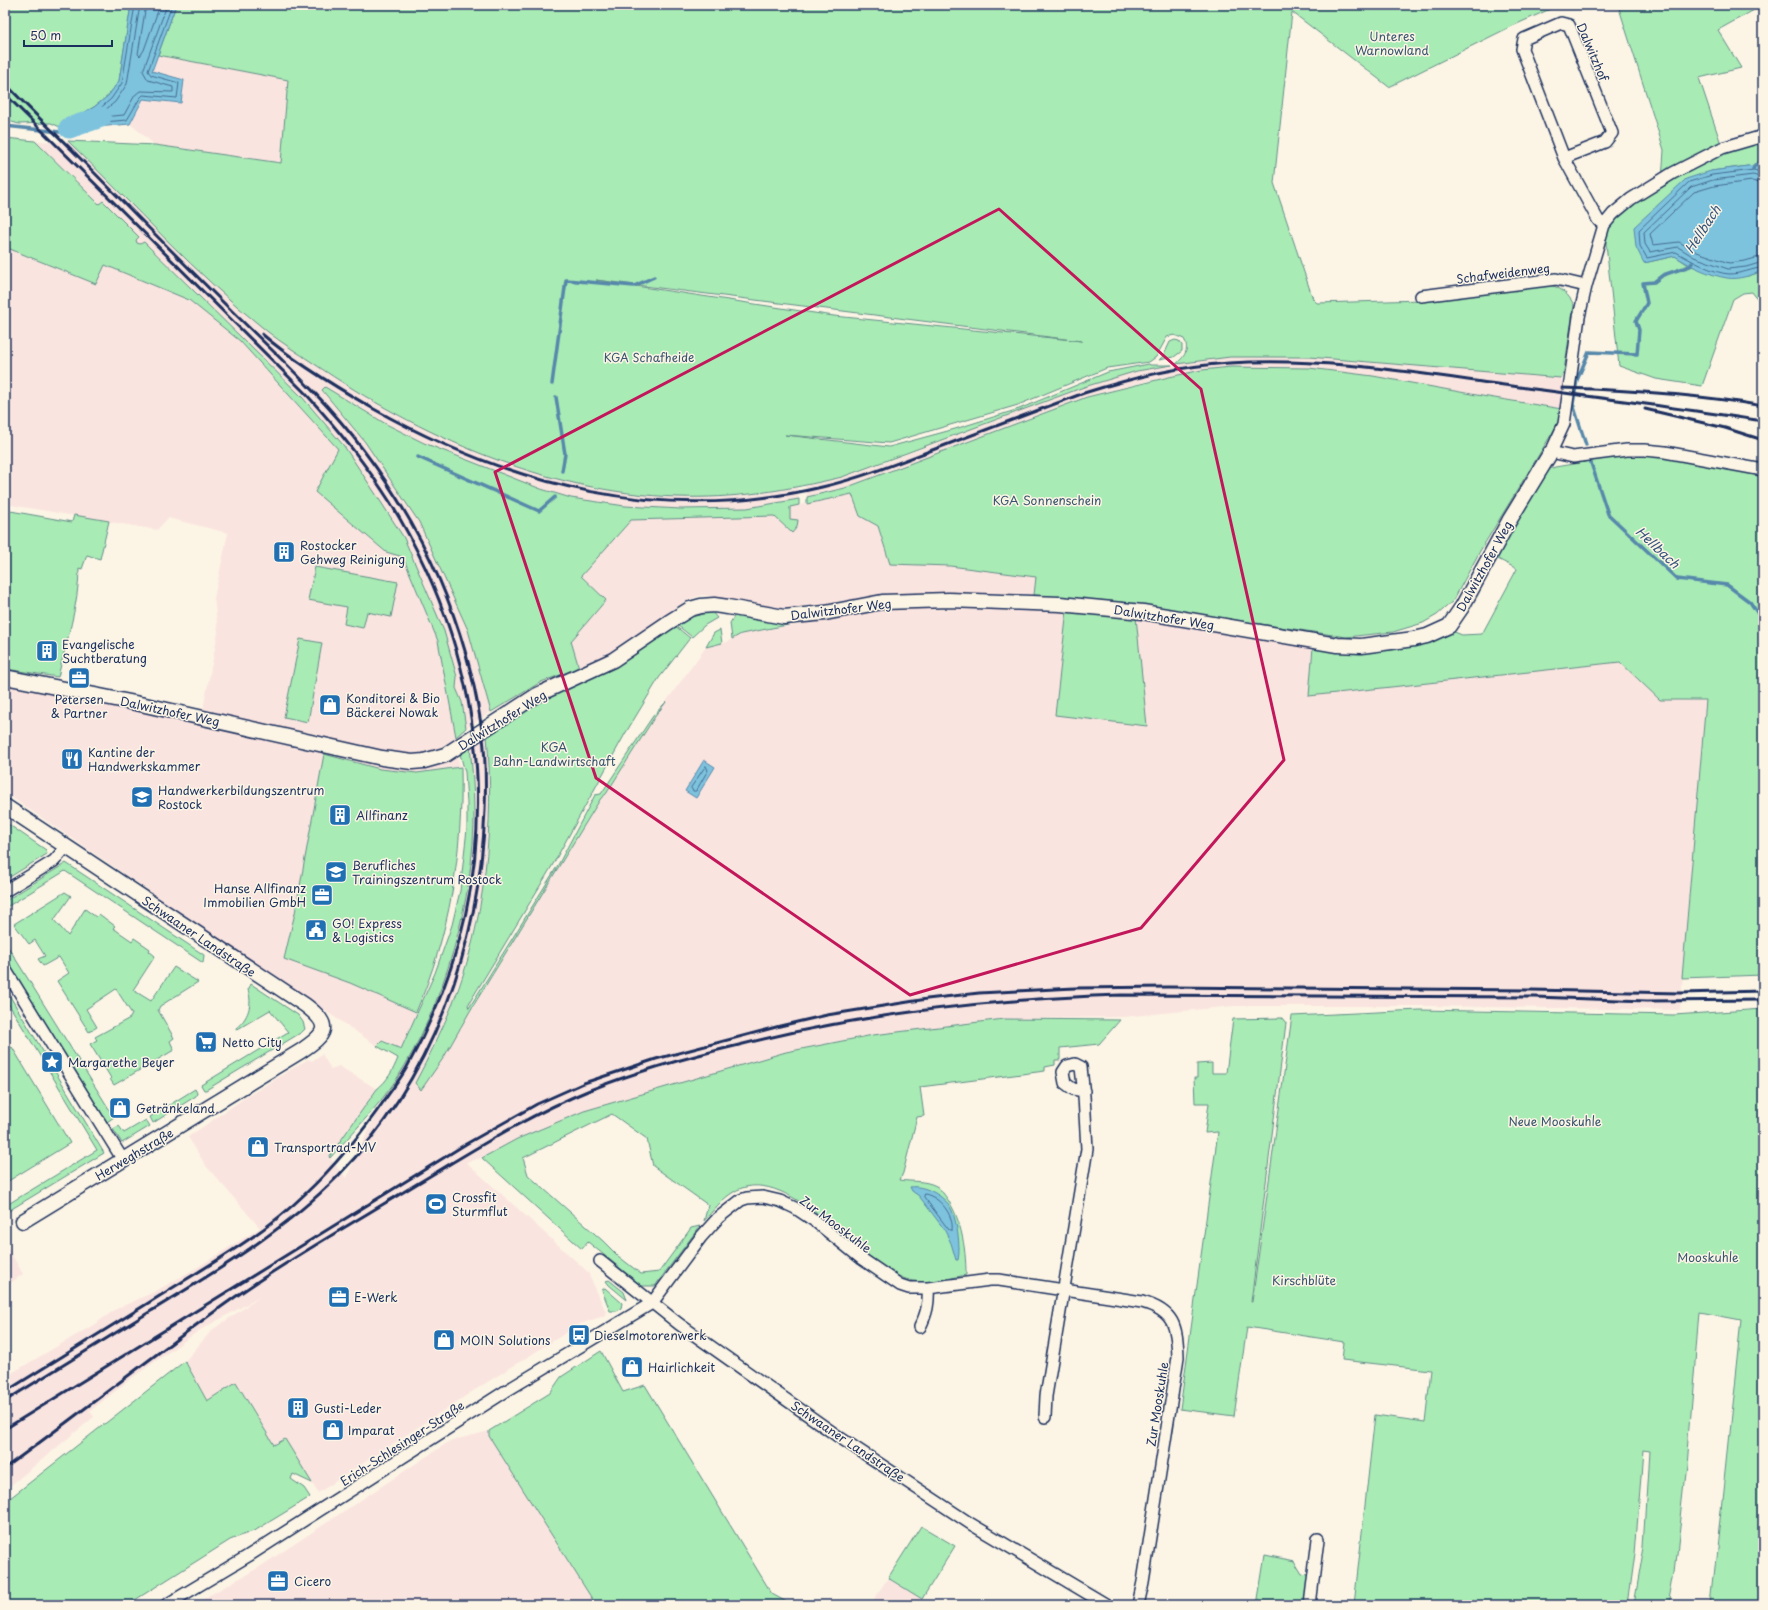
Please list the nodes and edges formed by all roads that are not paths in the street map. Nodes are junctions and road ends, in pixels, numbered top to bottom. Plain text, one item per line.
1 (1763, 136) edge
2 (1564, 158) junction
3 (1604, 225) junction
4 (1586, 286) junction
5 (1422, 296) dead end
6 (1551, 452) junction
7 (1763, 470) edge
8 (5, 677) edge
9 (5, 806) edge
10 (66, 847) junction
11 (5, 891) edge
12 (5, 969) edge
13 (323, 1032) joint
14 (1084, 1091) dead end
15 (123, 1160) junction
16 (24, 1221) dead end
17 (600, 1261) dead end
18 (928, 1288) junction
19 (1064, 1290) junction
20 (652, 1303) junction
21 (920, 1327) dead end
22 (1045, 1417) dead end
23 (1318, 1539) dead end
24 (166, 1605) edge
25 (1107, 1605) edge
26 (1138, 1605) edge
27 (1310, 1605) edge

1 - 3 street
2 - 2 street, Dalwitzhof
2 - 3 street, Dalwitzhof
3 - 4 street
4 - 5 street, Schafweidenweg
4 - 6 street, Dalwitzhofer Weg
6 - 7 street
6 - 8 street, Dalwitzhofer Weg
9 - 10 street, Schwaaner Landstraße
10 - 11 street
10 - 13 street, Schwaaner Landstraße
12 - 15 street
13 - 15 street, Herweghstraße
14 - 19 street
15 - 16 street, Herweghstraße
17 - 20 street, Schwaaner Landstraße
18 - 19 street, Zur Mooskuhle
18 - 20 street, Zur Mooskuhle
18 - 21 street
19 - 22 street
19 - 26 street, Zur Mooskuhle
20 - 24 street, Erich-Schlesinger-Straße
20 - 25 street, Schwaaner Landstraße
23 - 27 street

